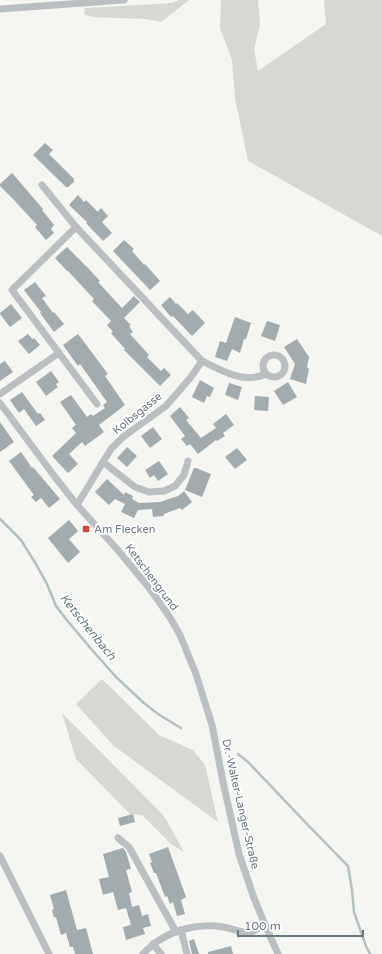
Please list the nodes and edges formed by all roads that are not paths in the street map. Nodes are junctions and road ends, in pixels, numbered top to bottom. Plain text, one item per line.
1 (124, 0) edge
2 (0, 9) edge
3 (42, 185) dead end
4 (76, 227) junction
5 (59, 353) junction
6 (202, 361) junction
7 (266, 374) dead end
8 (0, 394) edge
9 (0, 403) edge
10 (97, 404) dead end
11 (188, 461) dead end
12 (103, 462) junction
13 (77, 505) junction
14 (205, 702) joint
15 (118, 838) dead end
16 (0, 856) edge
17 (265, 925) junction
18 (178, 931) junction
19 (153, 944) junction
20 (50, 954) edge
21 (143, 954) edge
22 (161, 954) edge
23 (187, 954) edge
24 (278, 954) edge

1 - 2 street
3 - 4 street
4 - 5 street
4 - 6 street
5 - 8 street
5 - 10 street
6 - 7 street
6 - 12 street, Kolbsgasse
9 - 13 street, Ketschengrund
11 - 12 street
12 - 13 street, Kolbsgasse
13 - 14 street, Ketschengrund
14 - 17 street, Dr.-Walter-Langer-Straße
15 - 18 street
16 - 20 street
17 - 18 street
17 - 24 street, Dr.-Walter-Langer-Straße
18 - 19 street
18 - 23 street
19 - 21 street
19 - 22 street

